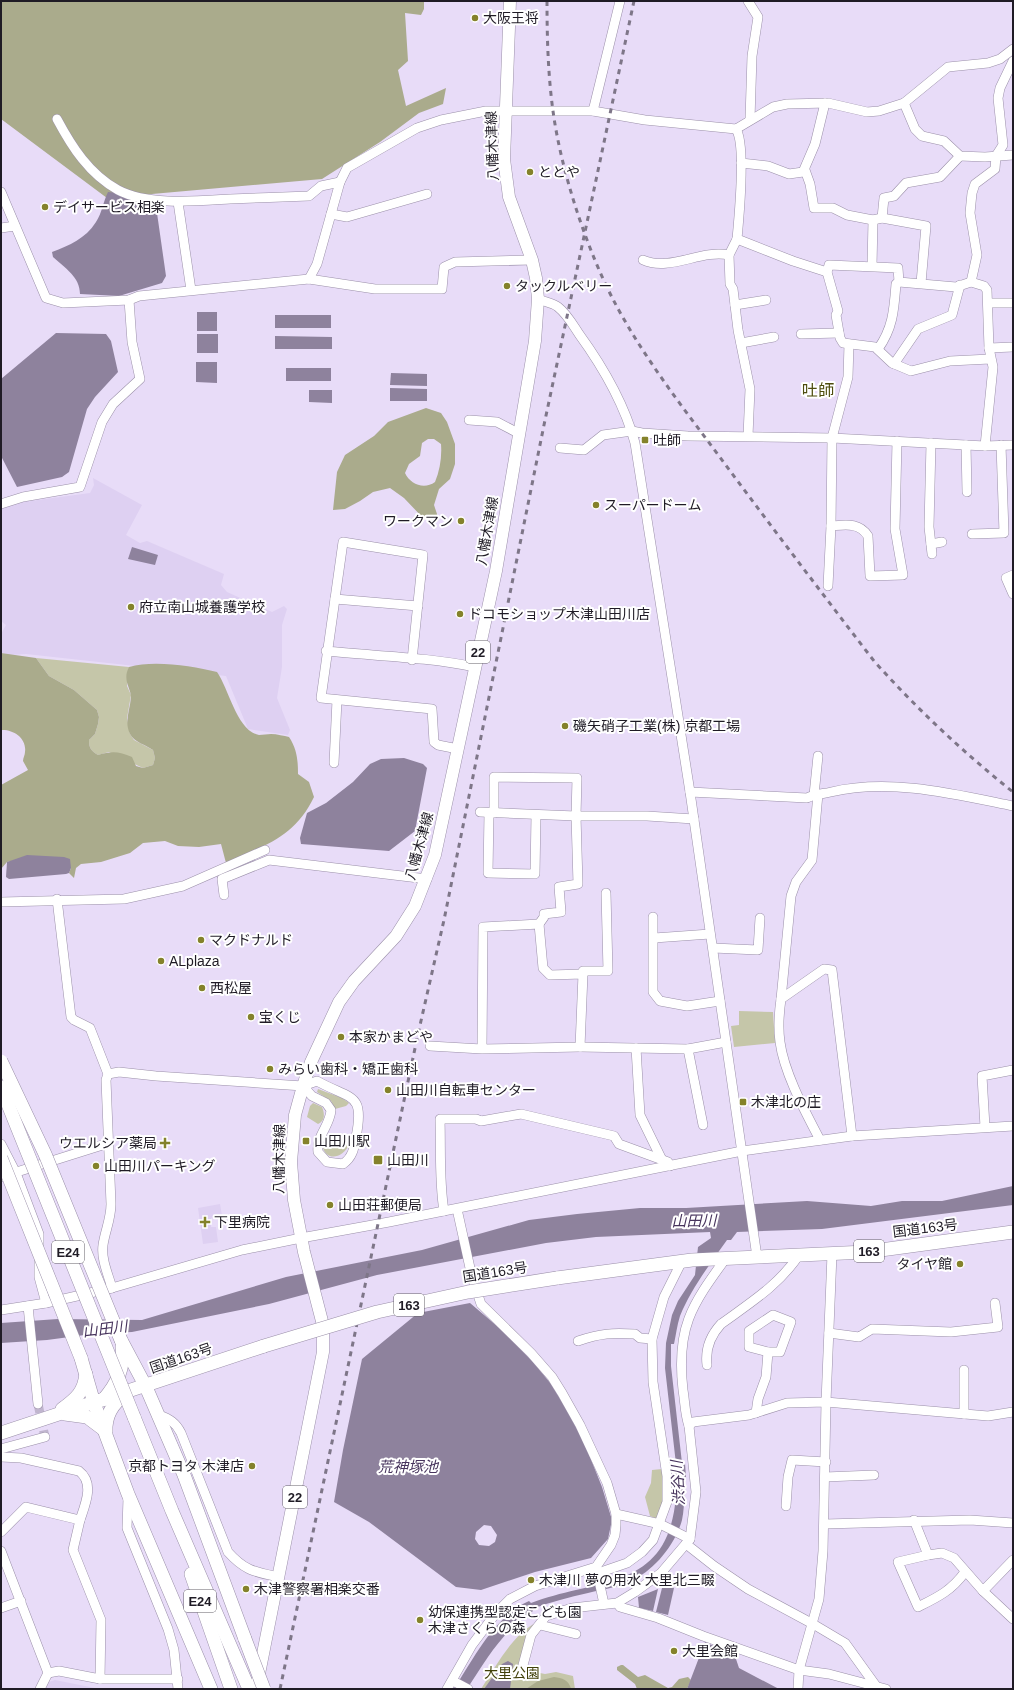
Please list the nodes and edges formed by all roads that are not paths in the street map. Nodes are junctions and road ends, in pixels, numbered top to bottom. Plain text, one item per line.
1 (506, 1) edge
2 (510, 1) edge
3 (620, 1) edge
4 (748, 1) edge
5 (509, 17) junction
6 (1013, 49) edge
7 (1013, 62) edge
8 (825, 103) junction
9 (904, 103) junction
10 (505, 111) junction
11 (593, 111) junction
12 (57, 119) dead end
13 (750, 119) junction
14 (736, 129) junction
15 (1013, 155) edge
16 (960, 156) junction
17 (996, 156) junction
18 (741, 164) junction
19 (804, 170) junction
20 (340, 182) junction
21 (1, 192) edge
22 (427, 194) dead end
23 (178, 202) junction
24 (331, 214) junction
25 (877, 219) junction
26 (15, 226) junction
27 (1, 228) edge
28 (737, 239) junction
29 (729, 255) junction
30 (532, 260) junction
31 (643, 260) dead end
32 (872, 266) junction
33 (827, 272) junction
34 (309, 279) junction
35 (899, 282) junction
36 (971, 282) junction
37 (921, 283) junction
38 (960, 285) junction
39 (191, 290) junction
40 (538, 299) junction
41 (129, 300) junction
42 (766, 300) dead end
43 (988, 303) junction
44 (1013, 303) edge
45 (735, 305) junction
46 (839, 333) junction
47 (801, 334) dead end
48 (774, 337) dead end
49 (741, 343) junction
50 (849, 344) junction
51 (1013, 347) edge
52 (989, 348) junction
53 (878, 349) junction
54 (990, 359) junction
55 (894, 364) junction
56 (469, 420) dead end
57 (632, 431) junction
58 (520, 434) junction
59 (748, 436) junction
60 (832, 438) junction
61 (897, 441) junction
62 (931, 443) junction
63 (966, 445) junction
64 (1001, 445) junction
65 (1013, 445) edge
66 (985, 446) junction
67 (560, 448) dead end
68 (966, 492) dead end
69 (1, 504) edge
70 (1008, 513) edge
71 (831, 526) junction
72 (972, 534) dead end
73 (942, 542) dead end
74 (931, 544) junction
75 (932, 554) dead end
76 (1013, 575) edge
77 (828, 586) dead end
78 (1013, 594) edge
79 (335, 599) junction
80 (418, 606) junction
81 (326, 651) junction
82 (412, 660) junction
83 (475, 667) junction
84 (337, 700) junction
85 (458, 749) junction
86 (818, 756) dead end
87 (334, 763) dead end
88 (690, 792) junction
89 (816, 795) junction
90 (1013, 806) edge
91 (488, 812) junction
92 (536, 815) junction
93 (576, 816) junction
94 (694, 819) junction
95 (265, 850) dead end
96 (427, 879) junction
97 (606, 893) dead end
98 (224, 894) dead end
99 (57, 899) junction
100 (1, 902) edge
101 (653, 918) dead end
102 (760, 918) dead end
103 (539, 924) junction
104 (710, 934) junction
105 (654, 938) junction
106 (712, 948) junction
107 (583, 974) junction
108 (781, 999) junction
109 (720, 1001) junction
110 (726, 1042) junction
111 (430, 1046) dead end
112 (580, 1047) junction
113 (636, 1048) junction
114 (482, 1049) junction
115 (688, 1049) junction
116 (1, 1061) edge
117 (1013, 1070) edge
118 (108, 1074) junction
119 (303, 1086) junction
120 (1, 1087) edge
121 (703, 1125) dead end
122 (1013, 1126) edge
123 (985, 1127) junction
124 (852, 1136) junction
125 (820, 1140) junction
126 (109, 1142) junction
127 (1, 1144) edge
128 (742, 1151) junction
129 (1, 1158) edge
130 (662, 1160) junction
131 (670, 1166) junction
132 (16, 1173) junction
133 (1, 1177) edge
134 (444, 1211) junction
135 (458, 1212) junction
136 (1013, 1232) edge
137 (301, 1238) junction
138 (832, 1254) junction
139 (799, 1255) junction
140 (757, 1257) junction
141 (725, 1258) junction
142 (687, 1261) junction
143 (112, 1288) junction
144 (46, 1303) junction
145 (995, 1303) dead end
146 (1, 1310) edge
147 (29, 1310) junction
148 (829, 1333) junction
149 (652, 1339) junction
150 (578, 1341) dead end
151 (768, 1352) junction
152 (127, 1361) junction
153 (707, 1365) dead end
154 (84, 1366) junction
155 (964, 1370) dead end
156 (177, 1376) junction
157 (146, 1386) junction
158 (112, 1397) junction
159 (826, 1402) junction
160 (38, 1404) tunnel mouth
161 (1013, 1412) edge
162 (158, 1413) junction
163 (756, 1413) junction
164 (964, 1414) junction
165 (57, 1415) junction
166 (689, 1426) junction
167 (1, 1433) edge
168 (106, 1435) junction
169 (45, 1438) dead end
170 (1, 1449) edge
171 (1, 1457) edge
172 (826, 1462) junction
173 (874, 1475) dead end
174 (825, 1477) junction
175 (128, 1494) junction
176 (786, 1506) dead end
177 (172, 1511) junction
178 (616, 1514) junction
179 (80, 1520) junction
180 (914, 1520) junction
181 (1013, 1523) edge
182 (825, 1524) junction
183 (662, 1525) junction
184 (1, 1532) edge
185 (687, 1540) junction
186 (1, 1552) edge
187 (928, 1555) junction
188 (1012, 1562) edge
189 (597, 1572) junction
190 (965, 1572) junction
191 (279, 1577) junction
192 (983, 1591) junction
193 (21, 1601) junction
194 (603, 1601) junction
195 (617, 1603) junction
196 (1, 1608) edge
197 (1013, 1619) edge
198 (813, 1624) junction
199 (540, 1625) junction
200 (576, 1634) dead end
201 (522, 1669) dead end
202 (799, 1670) junction
203 (48, 1673) junction
204 (100, 1679) junction
205 (178, 1679) junction
206 (453, 1681) junction
207 (876, 1686) junction
208 (40, 1689) edge
209 (178, 1689) edge
210 (211, 1689) edge
211 (231, 1689) edge
212 (249, 1689) edge
213 (256, 1689) edge
214 (264, 1689) edge
215 (447, 1689) edge
216 (468, 1689) edge
217 (798, 1689) edge
218 (886, 1689) edge

1 - 5 main road
2 - 5 main road, 八幡木津線 / 22
3 - 11 street
4 - 13 street
5 - 10 main road, 八幡木津線 / 22
6 - 9 street
7 - 17 street
8 - 9 street
8 - 13 street
8 - 19 street
9 - 16 street
10 - 11 street
10 - 20 street
10 - 30 main road, 八幡木津線 / 22
11 - 14 street
12 - 23 street
13 - 14 street
14 - 18 street
15 - 17 street
16 - 17 street
16 - 25 street
17 - 36 street
18 - 19 street
18 - 28 street
19 - 25 street
20 - 23 street
20 - 24 street
21 - 26 street
22 - 24 street
23 - 39 street
24 - 34 street
25 - 32 street
25 - 37 street
26 - 27 street
26 - 41 street
28 - 29 street
28 - 33 street
29 - 31 street
29 - 45 street
30 - 34 street
30 - 40 main road, 八幡木津線 / 22
32 - 33 street
32 - 35 street
33 - 46 street
34 - 39 street
35 - 37 street
35 - 53 street
36 - 38 street
36 - 43 street
37 - 38 street
38 - 55 street
39 - 41 street
40 - 57 street
40 - 58 main road, 八幡木津線 / 22
41 - 69 street
42 - 45 street
43 - 44 street
43 - 52 street
45 - 49 street
46 - 47 street
46 - 50 street
48 - 49 street
49 - 59 street
50 - 53 street
50 - 60 street
51 - 52 street
52 - 54 street
53 - 55 street
54 - 55 street
54 - 66 street
56 - 58 street
57 - 59 street
57 - 67 street
57 - 88 street
58 - 83 main road, 八幡木津線 / 22
59 - 60 street
60 - 61 street
60 - 71 street
61 - 62 street
61 - 71 street
62 - 63 street
62 - 74 street
63 - 66 street
63 - 68 street
64 - 65 street
64 - 66 street
64 - 70 street
70 - 72 street
71 - 77 street
73 - 74 street
74 - 75 street
76 - 78 street
79 - 80 street
79 - 80 street
79 - 81 street
80 - 82 street
81 - 82 street
81 - 84 street
82 - 83 street
83 - 85 main road, 八幡木津線 / 22
84 - 85 street
84 - 87 street
85 - 96 main road, 八幡木津線 / 22
86 - 89 street
88 - 89 street
88 - 94 street
89 - 90 street
89 - 108 street
91 - 92 street
91 - 92 street
91 - 93 street
92 - 93 street
93 - 94 street
93 - 103 street
94 - 104 street
95 - 99 street
96 - 98 street
96 - 119 main road, 八幡木津線 / 22
97 - 107 street
99 - 100 street
99 - 118 street
101 - 105 street
102 - 106 street
103 - 107 street
103 - 114 street
104 - 105 street
104 - 106 street
105 - 109 street
106 - 109 street
107 - 112 street
108 - 124 street
108 - 125 street
109 - 110 street
110 - 115 street
110 - 128 street
111 - 114 street
112 - 113 street
112 - 114 street
113 - 115 street
113 - 130 street
115 - 121 street
116 - 152 highway, bridge
117 - 123 street
118 - 119 street
118 - 126 street
119 - 119 street
119 - 137 main road, 八幡木津線 / 22
120 - 177 highway, E24, bridge
122 - 123 street
123 - 124 street
124 - 125 street
125 - 128 street
126 - 132 street
126 - 143 street
127 - 132 street
128 - 131 street
128 - 140 street
129 - 154 highway, bridge
130 - 131 street
130 - 134 street
131 - 135 street
132 - 133 street
132 - 144 street
134 - 135 street
134 - 137 street
135 - 178 street
136 - 138 highway, 国道163号 / 163
137 - 143 street
137 - 191 main road, 八幡木津線 / 22
138 - 139 highway, 国道163号 / 163
138 - 148 street
139 - 140 highway, 国道163号 / 163
139 - 153 street
140 - 141 highway, 国道163号 / 163
141 - 142 highway, 国道163号 / 163
141 - 166 street
142 - 149 street
142 - 156 highway, 国道163号 / 163, bridge
143 - 144 street
144 - 147 street
145 - 148 street
146 - 147 street
147 - 160 street
148 - 159 street
149 - 150 street
149 - 183 street
151 - 151 street
151 - 163 street
152 - 157 highway
152 - 158 highway
154 - 158 highway
154 - 158 highway
154 - 165 highway
155 - 164 street
156 - 157 highway, 国道163号 / 163
156 - 162 highway
157 - 158 highway, 国道163号 / 163
157 - 162 highway
158 - 162 highway
158 - 165 highway, 国道163号 / 163
158 - 168 highway
158 - 168 highway
159 - 163 street
159 - 164 street
159 - 172 street
161 - 164 street
162 - 191 street
162 - 214 highway, bridge
163 - 166 street
165 - 167 highway, 国道163号 / 163
165 - 168 highway
166 - 185 street
168 - 175 highway
169 - 170 street
171 - 179 street
172 - 174 street
172 - 176 street
173 - 174 street
174 - 182 street
175 - 205 street
175 - 210 highway
177 - 211 highway, E24
177 - 212 highway, E24
178 - 183 street
178 - 189 street
179 - 184 street
179 - 204 street
180 - 181 street
180 - 182 street
180 - 187 street
182 - 198 street
183 - 185 street
183 - 189 street
185 - 195 street
185 - 198 street
186 - 193 street
187 - 190 street
187 - 190 street
188 - 192 street
189 - 194 street
189 - 206 street
190 - 192 street
191 - 213 main road, 八幡木津線 / 22
192 - 197 street
193 - 196 street
193 - 203 street
194 - 195 street
194 - 199 street
195 - 202 street
198 - 202 street
198 - 207 street
199 - 200 street
199 - 201 street
202 - 207 street
202 - 217 street
203 - 204 street
203 - 208 street
204 - 205 street
205 - 209 street
206 - 215 street
206 - 216 street
207 - 218 street

